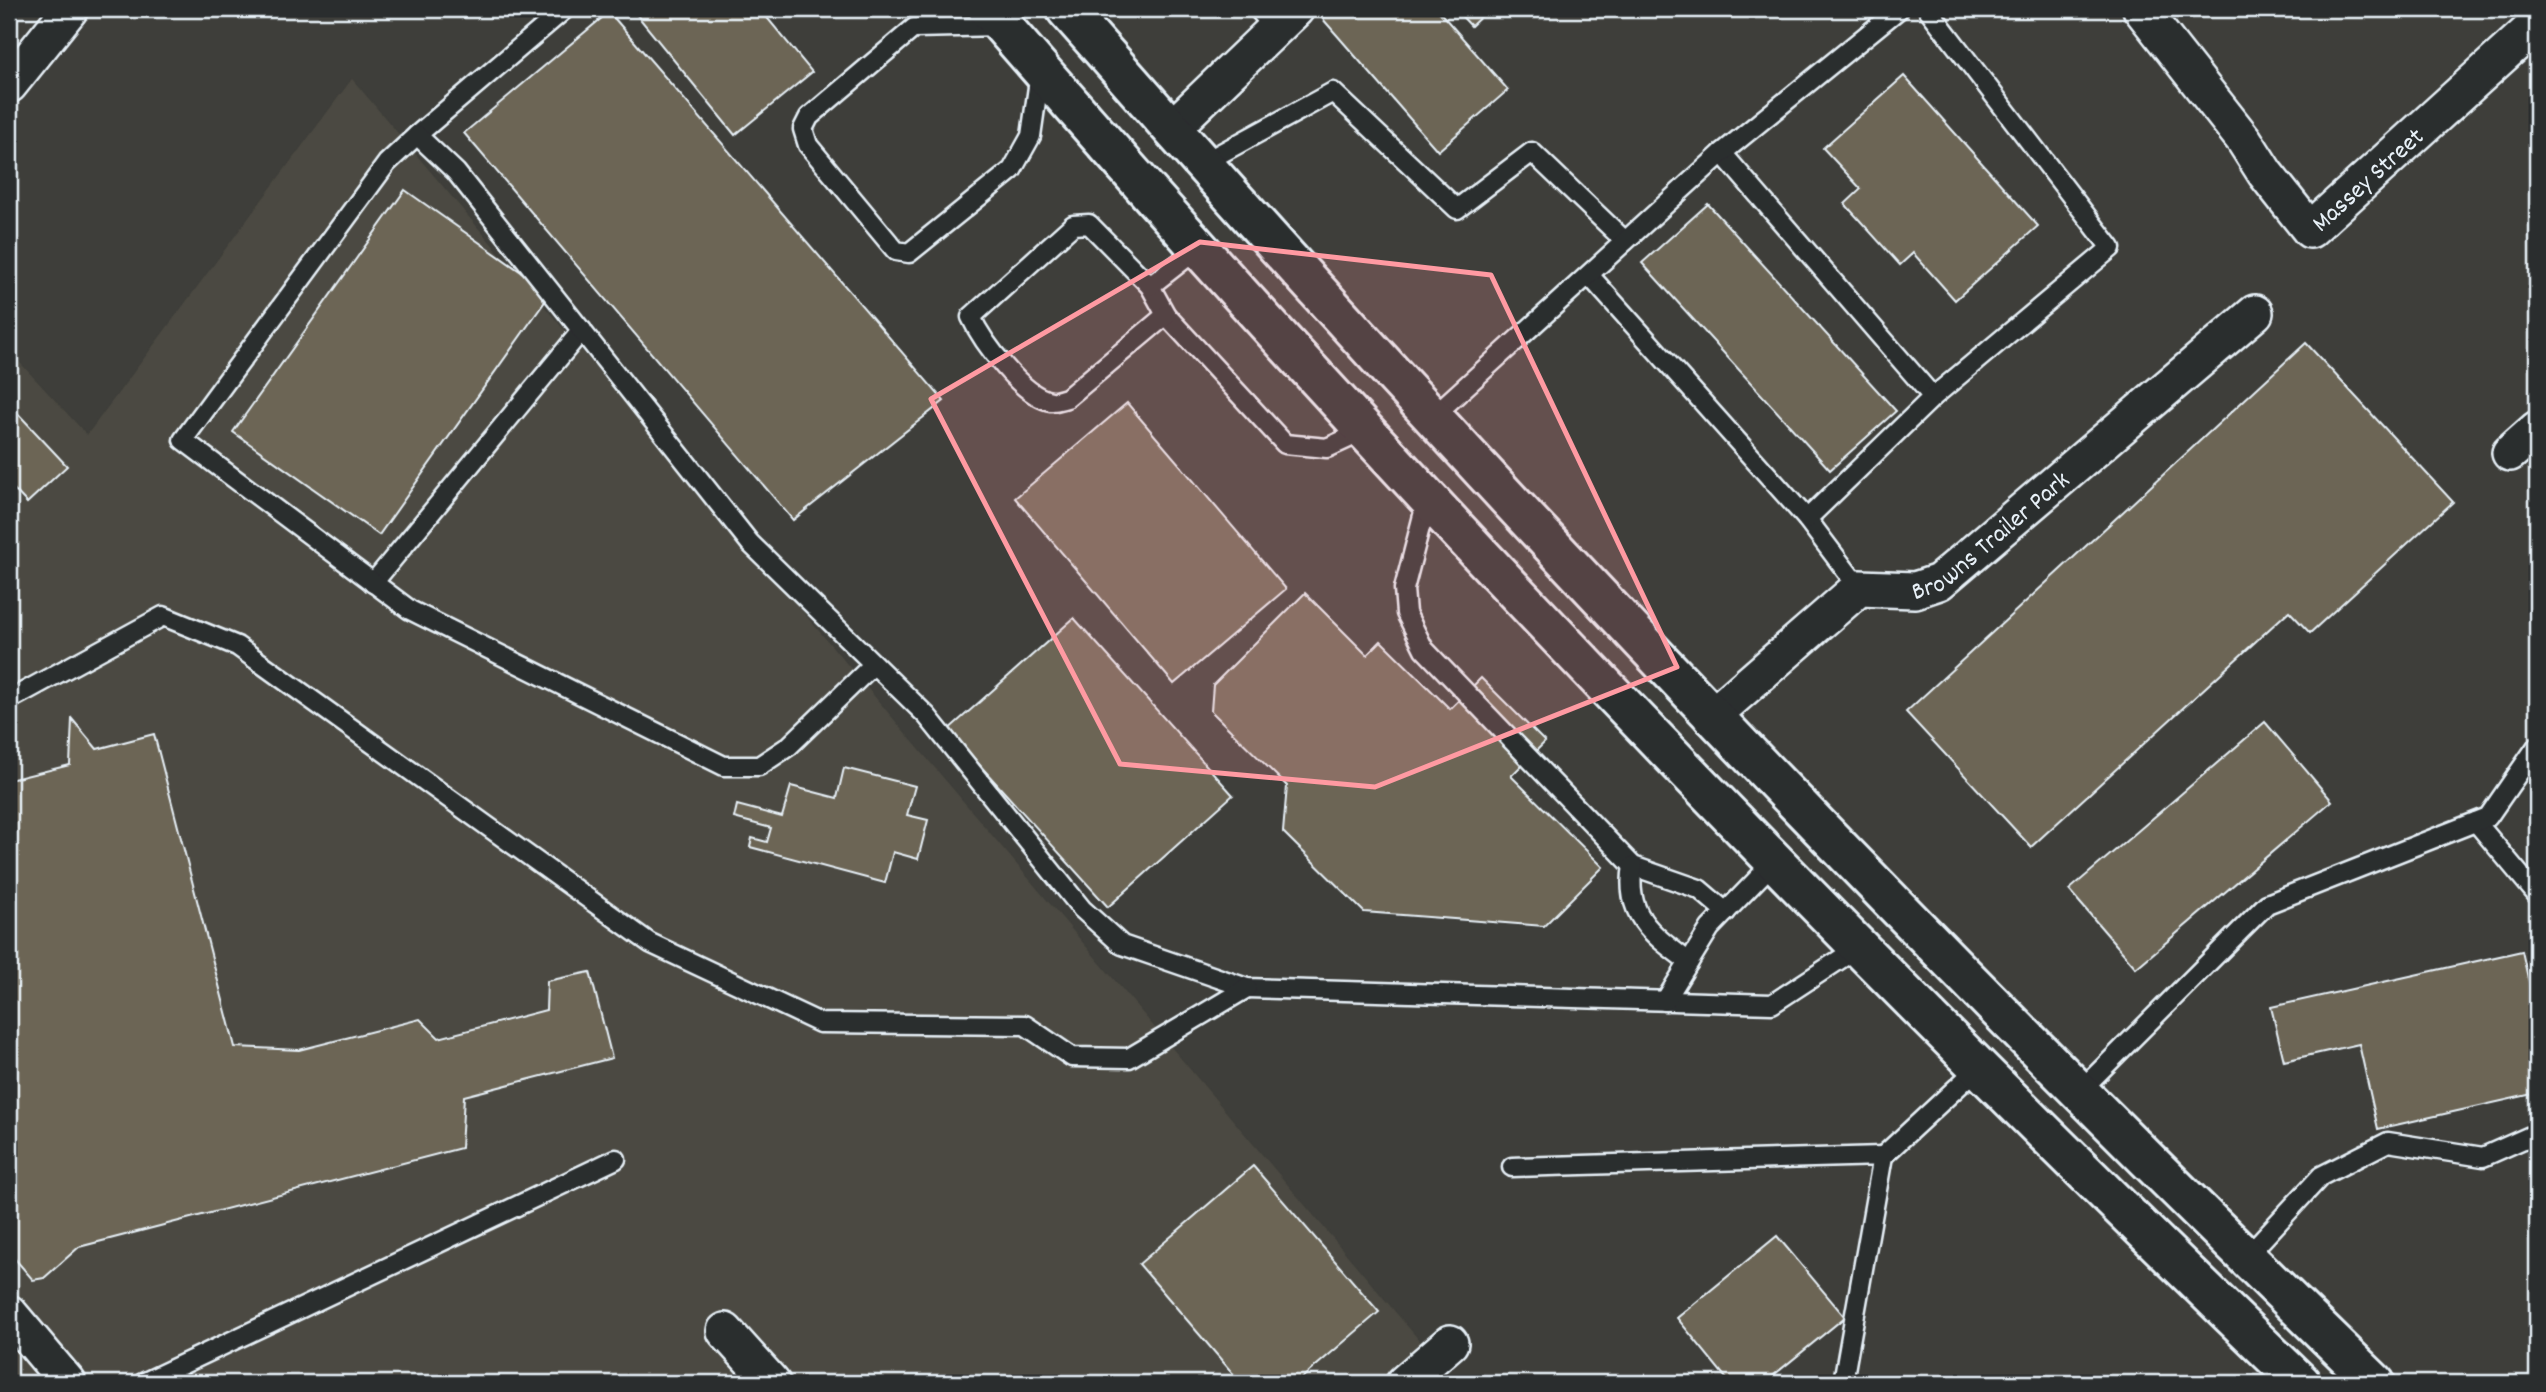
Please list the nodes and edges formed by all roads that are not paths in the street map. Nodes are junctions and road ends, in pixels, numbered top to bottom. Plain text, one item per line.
1 (70, 9) edge
2 (565, 9) edge
3 (1066, 9) edge
4 (1899, 9) edge
5 (1928, 9) edge
6 (2141, 9) edge
7 (1276, 15) edge
8 (995, 17) edge
9 (2537, 24) edge
10 (1041, 69) junction
11 (9, 85) edge
12 (1171, 129) junction
13 (417, 135) junction
14 (1722, 153) junction
15 (1203, 163) junction
16 (1625, 242) junction
17 (1200, 247) junction
18 (1589, 275) junction
19 (1150, 286) junction
20 (2255, 313) dead end
21 (1166, 314) junction
22 (582, 330) junction
23 (1933, 397) junction
24 (1431, 418) junction
25 (1366, 429) junction
26 (2537, 429) edge
27 (2510, 453) dead end
28 (1428, 496) junction
29 (1807, 519) junction
30 (373, 583) junction
31 (1859, 588) junction
32 (874, 664) junction
33 (9, 700) edge
34 (1711, 717) junction
35 (2537, 746) edge
36 (2476, 822) junction
37 (1774, 862) junction
38 (1633, 866) junction
39 (2537, 895) edge
40 (1726, 912) junction
41 (1859, 947) junction
42 (1689, 962) junction
43 (1247, 988) junction
44 (1665, 1001) junction
45 (1978, 1068) junction
46 (2079, 1092) junction
47 (2537, 1133) edge
48 (1883, 1156) junction
49 (616, 1159) dead end
50 (1512, 1167) dead end
51 (2246, 1257) junction
52 (9, 1313) edge
53 (725, 1331) dead end
54 (1450, 1343) dead end
55 (68, 1383) edge
56 (143, 1383) edge
57 (772, 1383) edge
58 (1404, 1383) edge
59 (1846, 1383) edge
60 (2301, 1383) edge
61 (2375, 1383) edge

1 - 11 street
2 - 13 lane
3 - 12 highway
4 - 14 lane
5 - 23 lane
6 - 9 street, Massey Street
7 - 12 street
8 - 10 highway
8 - 10 lane
10 - 17 highway
12 - 15 highway
13 - 22 lane
13 - 30 lane
14 - 16 lane
14 - 23 lane
15 - 16 lane
15 - 24 highway
16 - 18 lane
17 - 19 lane
17 - 25 highway
18 - 24 lane
18 - 29 lane
19 - 21 lane
19 - 21 lane
20 - 31 street, Browns Trailer Park
21 - 25 lane
22 - 30 lane
22 - 32 lane
23 - 29 lane
24 - 34 highway
25 - 28 highway
26 - 27 street
28 - 37 highway
28 - 38 lane
29 - 31 lane
30 - 32 lane
31 - 34 street
32 - 43 lane
33 - 43 lane
34 - 46 highway
35 - 36 lane
36 - 39 lane
36 - 46 lane
37 - 40 lane
37 - 41 highway
38 - 40 lane
38 - 42 lane
40 - 42 lane
41 - 44 lane
41 - 45 highway
42 - 44 lane
43 - 44 lane
45 - 48 lane
45 - 60 highway
46 - 51 highway
47 - 51 lane
48 - 50 lane
48 - 59 lane
49 - 56 lane
51 - 61 highway
52 - 55 street
53 - 57 street
54 - 58 street

